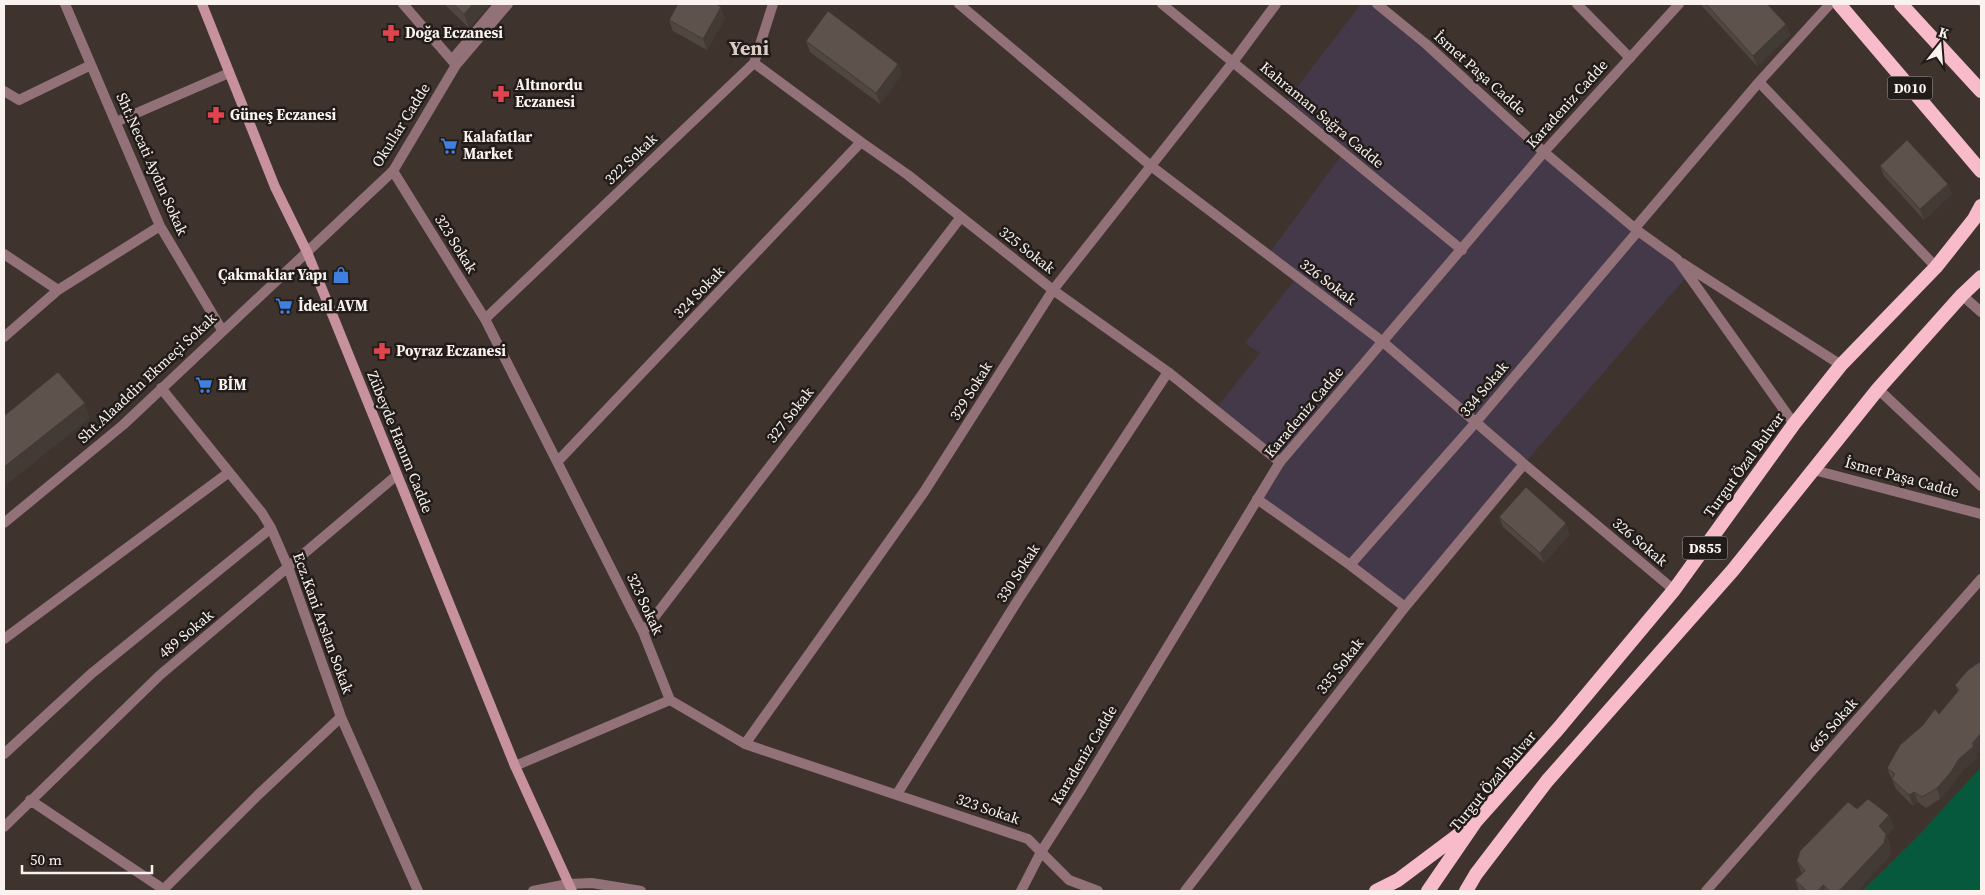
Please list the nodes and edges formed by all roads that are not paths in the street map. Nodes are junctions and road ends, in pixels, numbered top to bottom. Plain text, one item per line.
1 (65, 4) edge
2 (202, 4) edge
3 (403, 4) edge
4 (499, 4) edge
5 (508, 4) edge
6 (773, 4) edge
7 (959, 4) edge
8 (1162, 4) edge
9 (1276, 4) edge
10 (1377, 4) edge
11 (1577, 4) edge
12 (1679, 4) edge
13 (1830, 4) edge
14 (1839, 4) edge
15 (1901, 4) edge
16 (1630, 58) junction
17 (454, 62) junction
18 (1233, 62) junction
19 (754, 63) junction
20 (91, 64) junction
21 (230, 73) junction
22 (1759, 82) junction
23 (4, 91) edge
24 (1981, 91) edge
25 (116, 122) junction
26 (861, 142) junction
27 (1544, 152) junction
28 (1151, 166) junction
29 (393, 171) junction
30 (1981, 171) edge
31 (1981, 206) edge
32 (961, 217) junction
33 (160, 226) junction
34 (1636, 230) junction
35 (1462, 250) junction
36 (307, 252) junction
37 (4, 254) edge
38 (1677, 259) junction
39 (1936, 268) junction
40 (1981, 277) edge
41 (58, 290) junction
42 (1053, 290) junction
43 (1962, 295) junction
44 (1981, 312) edge
45 (485, 319) junction
46 (222, 330) junction
47 (4, 337) edge
48 (1383, 342) junction
49 (1841, 365) junction
50 (1168, 372) junction
51 (161, 388) junction
52 (1878, 389) junction
53 (1476, 422) junction
54 (1794, 424) junction
55 (558, 462) junction
56 (1280, 462) junction
57 (1524, 464) junction
58 (1814, 470) junction
59 (228, 473) junction
60 (397, 475) junction
61 (1981, 486) edge
62 (1257, 499) junction
63 (1981, 514) edge
64 (4, 523) edge
65 (271, 528) junction
66 (1350, 565) junction
67 (288, 567) junction
68 (1981, 578) edge
69 (1674, 590) junction
70 (1405, 607) junction
71 (642, 632) junction
72 (4, 639) edge
73 (670, 700) junction
74 (341, 717) junction
75 (745, 744) junction
76 (4, 754) edge
77 (515, 766) junction
78 (897, 794) junction
79 (30, 800) junction
80 (1476, 821) junction
81 (4, 827) edge
82 (1041, 852) junction
83 (570, 888) edge
84 (164, 890) edge
85 (418, 891) edge
86 (534, 891) edge
87 (641, 891) edge
88 (1021, 891) edge
89 (1098, 891) edge
90 (1185, 891) edge
91 (1376, 891) edge
92 (1428, 891) edge
93 (1466, 891) edge
94 (1706, 891) edge

1 - 20 street, Sht.Necati Aydın Sokak
2 - 21 main road, Zübeyde Hanım Cadde
3 - 17 street
4 - 17 street
5 - 17 street, Okullar Cadde
6 - 19 street, 322 Sokak
7 - 28 street, 326 Sokak
8 - 18 street, Kahraman Sağra Cadde
9 - 18 street, 329 Sokak
10 - 27 street, İsmet Paşa Cadde
11 - 16 street
12 - 16 street, Karadeniz Cadde
13 - 22 street, 334 Sokak
14 - 30 highway, D010
15 - 24 highway
16 - 27 street, Karadeniz Cadde
17 - 29 street, Okullar Cadde
18 - 28 street, 329 Sokak
18 - 35 street, Kahraman Sağra Cadde
19 - 26 street, 325 Sokak
19 - 45 street, 322 Sokak
20 - 23 street
20 - 25 street, Sht.Necati Aydın Sokak
21 - 25 street
21 - 36 main road, Zübeyde Hanım Cadde
22 - 34 street, 334 Sokak
22 - 39 street
25 - 33 street, Sht.Necati Aydın Sokak
26 - 32 street, 325 Sokak
26 - 55 street, 324 Sokak
27 - 34 street, İsmet Paşa Cadde
27 - 35 street, Karadeniz Cadde
28 - 42 street, 329 Sokak
28 - 48 street, 326 Sokak
29 - 36 street, Okullar Cadde
29 - 45 street, 323 Sokak
31 - 39 highway, Turgut Özal Bulvar / D855
32 - 42 street, 325 Sokak
32 - 71 street, 327 Sokak
33 - 41 street
33 - 46 street, Sht.Necati Aydın Sokak
34 - 38 street, İsmet Paşa Cadde
34 - 53 street, 334 Sokak
35 - 48 street, Karadeniz Cadde
36 - 46 street, Sht.Alaaddin Ekmeçi Sokak
36 - 60 main road, Zübeyde Hanım Cadde
37 - 41 street
38 - 49 street, İsmet Paşa Cadde
38 - 54 street, İsmet Paşa Cadde
39 - 49 highway, Turgut Özal Bulvar / D855
40 - 43 highway, D855
41 - 47 street
42 - 50 street, 325 Sokak
42 - 75 street, 329 Sokak
43 - 44 street
43 - 52 highway, D855
45 - 55 street, 323 Sokak
46 - 51 street, Sht.Alaaddin Ekmeçi Sokak
48 - 53 street, 326 Sokak
48 - 56 street, Karadeniz Cadde
49 - 54 highway, Turgut Özal Bulvar / D855
50 - 56 street, 325 Sokak
50 - 78 street, 330 Sokak
51 - 59 street, Ecz.Kani Arslan Sokak
51 - 64 street, Sht.Alaaddin Ekmeçi Sokak
52 - 58 highway, D855
52 - 61 street, İsmet Paşa Cadde
53 - 57 street, 326 Sokak
53 - 66 street, 334 Sokak
54 - 69 highway, Turgut Özal Bulvar / D855
55 - 71 street, 323 Sokak
56 - 62 street, Karadeniz Cadde
57 - 69 street, 326 Sokak
57 - 70 street, 335 Sokak
58 - 63 street, İsmet Paşa Cadde
58 - 93 highway, D855
59 - 65 street, Ecz.Kani Arslan Sokak
59 - 72 street
60 - 67 street, 489 Sokak
60 - 77 main road, Zübeyde Hanım Cadde
62 - 66 street
62 - 82 street, Karadeniz Cadde
65 - 67 street, Ecz.Kani Arslan Sokak
65 - 76 street
66 - 70 street
67 - 74 street, Ecz.Kani Arslan Sokak
67 - 79 street, 489 Sokak
68 - 94 street, 665 Sokak
69 - 80 highway, Turgut Özal Bulvar / D855
70 - 90 street, 335 Sokak
71 - 73 street, 323 Sokak
73 - 75 street, 323 Sokak
73 - 77 street
74 - 84 street
74 - 85 street, Ecz.Kani Arslan Sokak
75 - 78 street, 323 Sokak
77 - 83 main road, Zübeyde Hanım Cadde
78 - 82 street, 323 Sokak
79 - 81 street, 489 Sokak
79 - 84 street
80 - 91 highway
80 - 92 highway, Turgut Özal Bulvar / D855
82 - 88 street, Karadeniz Cadde
82 - 89 street, 323 Sokak
83 - 86 street
83 - 87 street

